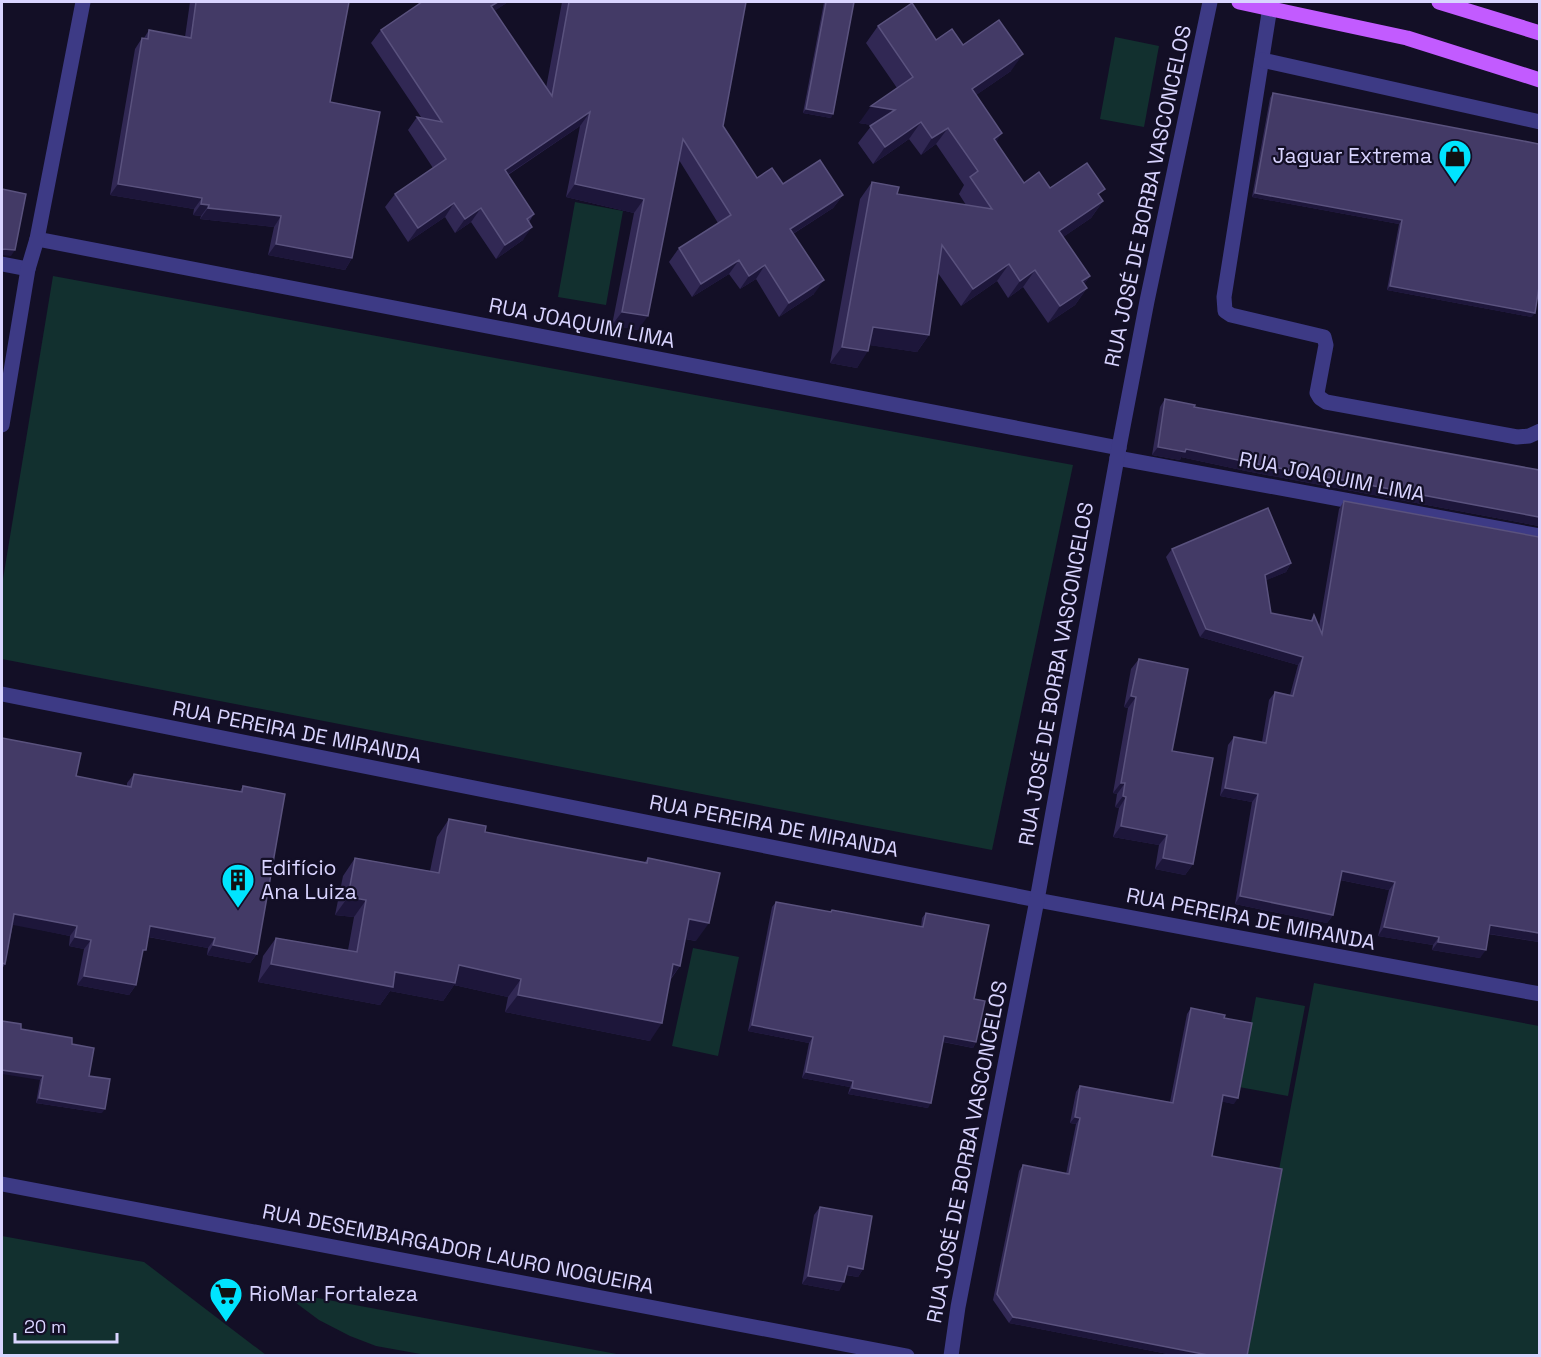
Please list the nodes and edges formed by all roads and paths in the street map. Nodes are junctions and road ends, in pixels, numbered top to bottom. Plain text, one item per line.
1 (82, 2) edge
2 (1210, 2) edge
3 (1239, 2) edge
4 (1439, 2) edge
5 (1270, 8) junction
6 (1539, 33) edge
7 (1262, 60) junction
8 (1539, 80) edge
9 (1539, 122) edge
10 (38, 239) junction
11 (2, 264) edge
12 (28, 269) junction
13 (6, 375) edge
14 (2, 425) edge
15 (1539, 431) edge
16 (1118, 453) junction
17 (1539, 536) edge
18 (2, 694) edge
19 (1037, 900) junction
20 (1539, 994) edge
21 (2, 1184) edge
22 (907, 1356) edge
23 (951, 1356) edge

1 - 10 street
2 - 16 street, RUA JOSÉ DE BORBA VASCONCELOS
3 - 5 main road
4 - 6 main road
5 - 7 street
5 - 8 main road
7 - 9 street
7 - 15 street
10 - 12 street
10 - 16 street, RUA JOAQUIM LIMA
11 - 12 street
12 - 13 street
13 - 14 street
16 - 17 street, RUA JOAQUIM LIMA
16 - 19 street, RUA JOSÉ DE BORBA VASCONCELOS
18 - 19 street, RUA PEREIRA DE MIRANDA
19 - 20 street, RUA PEREIRA DE MIRANDA
19 - 23 street, RUA JOSÉ DE BORBA VASCONCELOS
21 - 22 street, RUA DESEMBARGADOR LAURO NOGUEIRA

